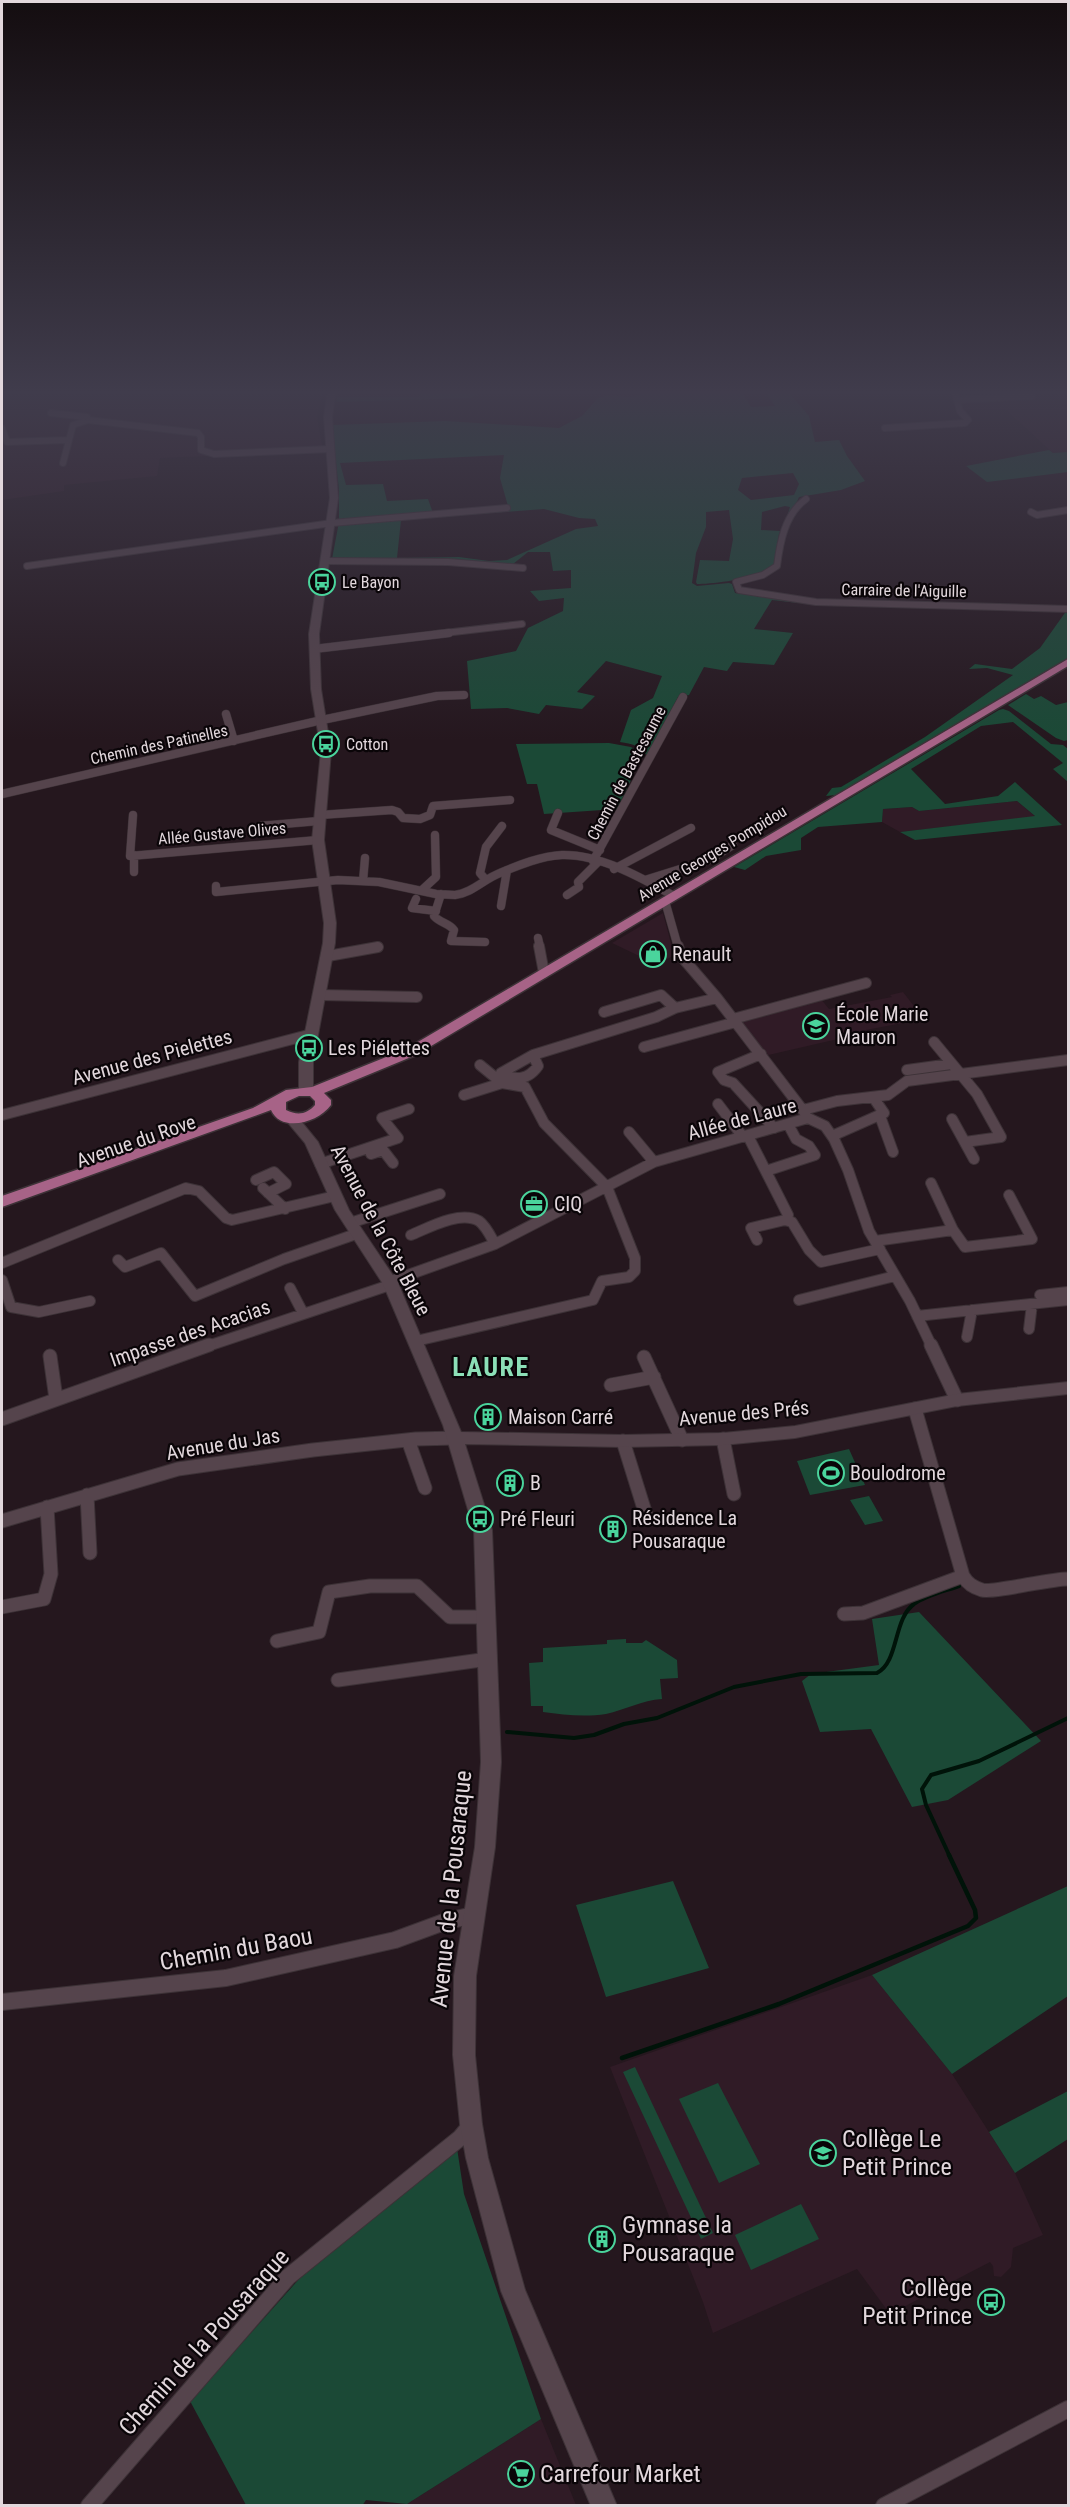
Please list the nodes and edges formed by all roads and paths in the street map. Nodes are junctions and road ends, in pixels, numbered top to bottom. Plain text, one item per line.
1 (333, 506) edge
2 (796, 506) edge
3 (507, 508) dead end
4 (1068, 510) edge
5 (1031, 512) dead end
6 (332, 523) junction
7 (326, 561) junction
8 (27, 566) dead end
9 (524, 567) dead end
10 (1068, 609) edge
11 (522, 624) dead end
12 (314, 649) junction
13 (1068, 662) edge
14 (464, 695) dead end
15 (682, 696) dead end
16 (226, 714) dead end
17 (322, 720) junction
18 (234, 741) junction
19 (2, 794) edge
20 (510, 800) dead end
21 (558, 813) dead end
22 (133, 815) dead end
23 (320, 818) junction
24 (259, 826) dead end
25 (502, 826) dead end
26 (692, 828) dead end
27 (435, 835) dead end
28 (318, 840) junction
29 (733, 845) dead end
30 (600, 850) junction
31 (132, 855) junction
32 (365, 858) dead end
33 (595, 862) junction
34 (614, 869) junction
35 (507, 870) junction
36 (134, 873) dead end
37 (485, 879) junction
38 (324, 880) junction
39 (645, 880) junction
40 (363, 881) junction
41 (216, 886) dead end
42 (422, 890) junction
43 (441, 894) junction
44 (567, 895) dead end
45 (670, 899) junction
46 (501, 906) dead end
47 (413, 907) dead end
48 (436, 911) junction
49 (538, 938) dead end
50 (485, 942) dead end
51 (378, 947) dead end
52 (328, 956) junction
53 (544, 973) junction
54 (866, 983) dead end
55 (320, 995) junction
56 (417, 997) dead end
57 (717, 998) junction
58 (675, 1008) junction
59 (604, 1012) dead end
60 (734, 1020) junction
61 (312, 1034) junction
62 (934, 1042) dead end
63 (644, 1047) dead end
64 (761, 1054) junction
65 (533, 1055) dead end
66 (1068, 1060) edge
67 (306, 1062) junction
68 (951, 1064) junction
69 (480, 1065) dead end
70 (907, 1070) dead end
71 (959, 1074) junction
72 (540, 1077) dead end
73 (502, 1083) junction
74 (525, 1087) junction
75 (315, 1094) junction
76 (464, 1095) dead end
77 (873, 1097) junction
78 (718, 1104) dead end
79 (284, 1107) junction
80 (409, 1109) dead end
81 (805, 1114) junction
82 (2, 1115) edge
83 (314, 1115) junction
84 (880, 1116) junction
85 (952, 1119) dead end
86 (788, 1124) junction
87 (774, 1128) junction
88 (629, 1132) dead end
89 (832, 1136) junction
90 (745, 1137) junction
91 (311, 1142) junction
92 (965, 1142) junction
93 (892, 1152) dead end
94 (974, 1159) dead end
95 (654, 1162) junction
96 (393, 1163) dead end
97 (321, 1166) junction
98 (766, 1171) junction
99 (931, 1183) dead end
100 (607, 1187) junction
101 (268, 1192) junction
102 (440, 1194) dead end
103 (1009, 1195) dead end
104 (335, 1196) junction
105 (2, 1202) edge
106 (2, 1209) edge
107 (285, 1209) junction
108 (788, 1215) dead end
109 (353, 1228) junction
110 (953, 1230) junction
111 (411, 1235) dead end
112 (757, 1240) dead end
113 (495, 1244) junction
114 (878, 1245) junction
115 (118, 1260) dead end
116 (2, 1263) edge
117 (895, 1276) junction
118 (2, 1280) edge
119 (390, 1283) junction
120 (290, 1288) dead end
121 (1068, 1292) edge
122 (1036, 1299) junction
123 (800, 1300) dead end
124 (1068, 1300) edge
125 (90, 1301) dead end
126 (6, 1309) edge
127 (972, 1310) junction
128 (303, 1313) junction
129 (917, 1316) junction
130 (1029, 1329) dead end
131 (967, 1337) dead end
132 (416, 1341) junction
133 (50, 1356) dead end
134 (644, 1357) dead end
135 (654, 1377) junction
136 (611, 1385) dead end
137 (1068, 1388) edge
138 (56, 1399) junction
139 (957, 1400) junction
140 (915, 1409) junction
141 (2, 1419) edge
142 (456, 1438) junction
143 (723, 1439) junction
144 (408, 1440) junction
145 (682, 1440) junction
146 (623, 1441) junction
147 (425, 1488) dead end
148 (734, 1494) dead end
149 (87, 1495) junction
150 (47, 1507) junction
151 (646, 1515) dead end
152 (2, 1521) edge
153 (90, 1553) dead end
154 (963, 1576) junction
155 (1068, 1579) edge
156 (2, 1607) edge
157 (844, 1614) dead end
158 (485, 1617) junction
159 (277, 1641) dead end
160 (488, 1659) junction
161 (338, 1680) dead end
162 (473, 1915) junction
163 (2, 2002) edge
164 (471, 2124) junction
165 (1068, 2409) edge
166 (89, 2505) edge
167 (604, 2505) edge
168 (884, 2505) edge

1 - 6 main road
2 - 10 street, Carraire de l'Aiguille
3 - 6 street
4 - 5 street
6 - 7 main road
6 - 8 street
7 - 9 street
7 - 12 main road
11 - 12 street
12 - 17 main road
13 - 45 main road, Avenue Georges Pompidou
14 - 17 street, Chemin des Patinelles
15 - 30 street, Chemin de Bastesaume
16 - 18 street
17 - 18 street, Chemin des Patinelles
17 - 23 main road
18 - 19 street, Chemin des Patinelles
20 - 23 street
21 - 30 street
22 - 31 street
23 - 24 street
23 - 28 main road
25 - 37 street
26 - 34 street
27 - 42 street
28 - 31 street, Allée Gustave Olives
28 - 38 main road
29 - 39 street
30 - 33 street, Chemin de Bastesaume
31 - 36 street
32 - 40 street
33 - 34 street
33 - 35 street
33 - 44 street, Chemin de Bastesaume
34 - 39 street
35 - 37 street
35 - 46 street
37 - 43 street
38 - 40 street
38 - 41 street
38 - 52 main road
39 - 45 street
40 - 42 street
42 - 43 street
43 - 48 street
45 - 53 main road, Avenue Georges Pompidou
45 - 57 street
47 - 48 street
48 - 50 street
49 - 53 street
51 - 52 street
52 - 55 main road
53 - 75 main road, Avenue Georges Pompidou
54 - 60 street
55 - 56 street
55 - 61 main road
57 - 58 street
57 - 60 street
58 - 59 street
58 - 65 street
60 - 63 street
60 - 64 street
61 - 67 main road
61 - 82 street, Avenue des Pielettes
62 - 68 street
64 - 81 street
64 - 87 street
66 - 71 street
67 - 75 main road
67 - 79 main road
68 - 70 street
68 - 71 street
69 - 73 street
71 - 77 street
71 - 92 street
72 - 74 street
73 - 74 street
73 - 76 street
74 - 100 street
75 - 79 main road
75 - 83 main road
77 - 81 street
77 - 84 street
78 - 90 street
79 - 83 main road
79 - 91 main road, Avenue de la Côte Bleue
79 - 105 main road
79 - 106 main road, Avenue du Rove
80 - 97 street
81 - 86 street, Allée de Laure
81 - 89 street, Allée de Laure
83 - 91 main road, Avenue de la Côte Bleue
84 - 89 street
84 - 93 street
85 - 92 street
86 - 87 street, Allée de Laure
86 - 98 street
87 - 90 street, Allée de Laure
88 - 95 street
89 - 114 street, Allée de Laure
90 - 95 street, Allée de Laure
90 - 98 street
91 - 97 main road, Avenue de la Côte Bleue
92 - 94 street
95 - 100 street, Allée de Laure
96 - 97 street
97 - 104 main road, Avenue de la Côte Bleue
98 - 108 street
99 - 110 street
100 - 113 street, Allée de Laure
100 - 132 street
101 - 101 street
101 - 107 street
102 - 109 street
103 - 110 street
104 - 107 street
104 - 109 main road, Avenue de la Côte Bleue
107 - 116 street
109 - 115 street
109 - 119 main road, Avenue de la Côte Bleue
110 - 114 street
111 - 113 street
112 - 114 street
113 - 119 street, Allée de Laure
114 - 117 street, Allée de Laure
117 - 123 street
117 - 129 street, Allée de Laure
118 - 126 street
119 - 128 street, Impasse des Acacias
119 - 132 main road, Avenue de la Côte Bleue
120 - 128 street
121 - 122 street
122 - 124 street
122 - 127 street
122 - 130 street
125 - 126 street
127 - 129 street
127 - 131 street
128 - 138 street, Impasse des Acacias
129 - 139 street, Allée de Laure
132 - 142 main road, Avenue de la Côte Bleue
133 - 138 street
134 - 135 street
135 - 136 street
135 - 145 street
137 - 139 main road, Avenue des Prés
138 - 141 street, Impasse des Acacias
139 - 140 main road, Avenue des Prés
140 - 143 main road, Avenue des Prés
140 - 154 street
142 - 144 street, Avenue du Jas
142 - 146 main road, Avenue des Prés
142 - 158 main road, Avenue de la Pousaraque
143 - 145 main road, Avenue des Prés
143 - 148 street
144 - 147 street
144 - 149 street, Avenue du Jas
145 - 146 main road, Avenue des Prés
146 - 151 street
149 - 150 street, Avenue du Jas
149 - 153 street
150 - 152 street, Avenue du Jas
150 - 156 street
154 - 155 street
154 - 157 street
158 - 159 street
158 - 160 main road, Avenue de la Pousaraque
160 - 161 street
160 - 162 main road, Avenue de la Pousaraque
162 - 163 street, Chemin du Baou
162 - 164 main road, Avenue de la Pousaraque
164 - 166 street, Chemin de la Pousaraque
164 - 167 main road, Avenue de la Pousaraque
165 - 168 street

